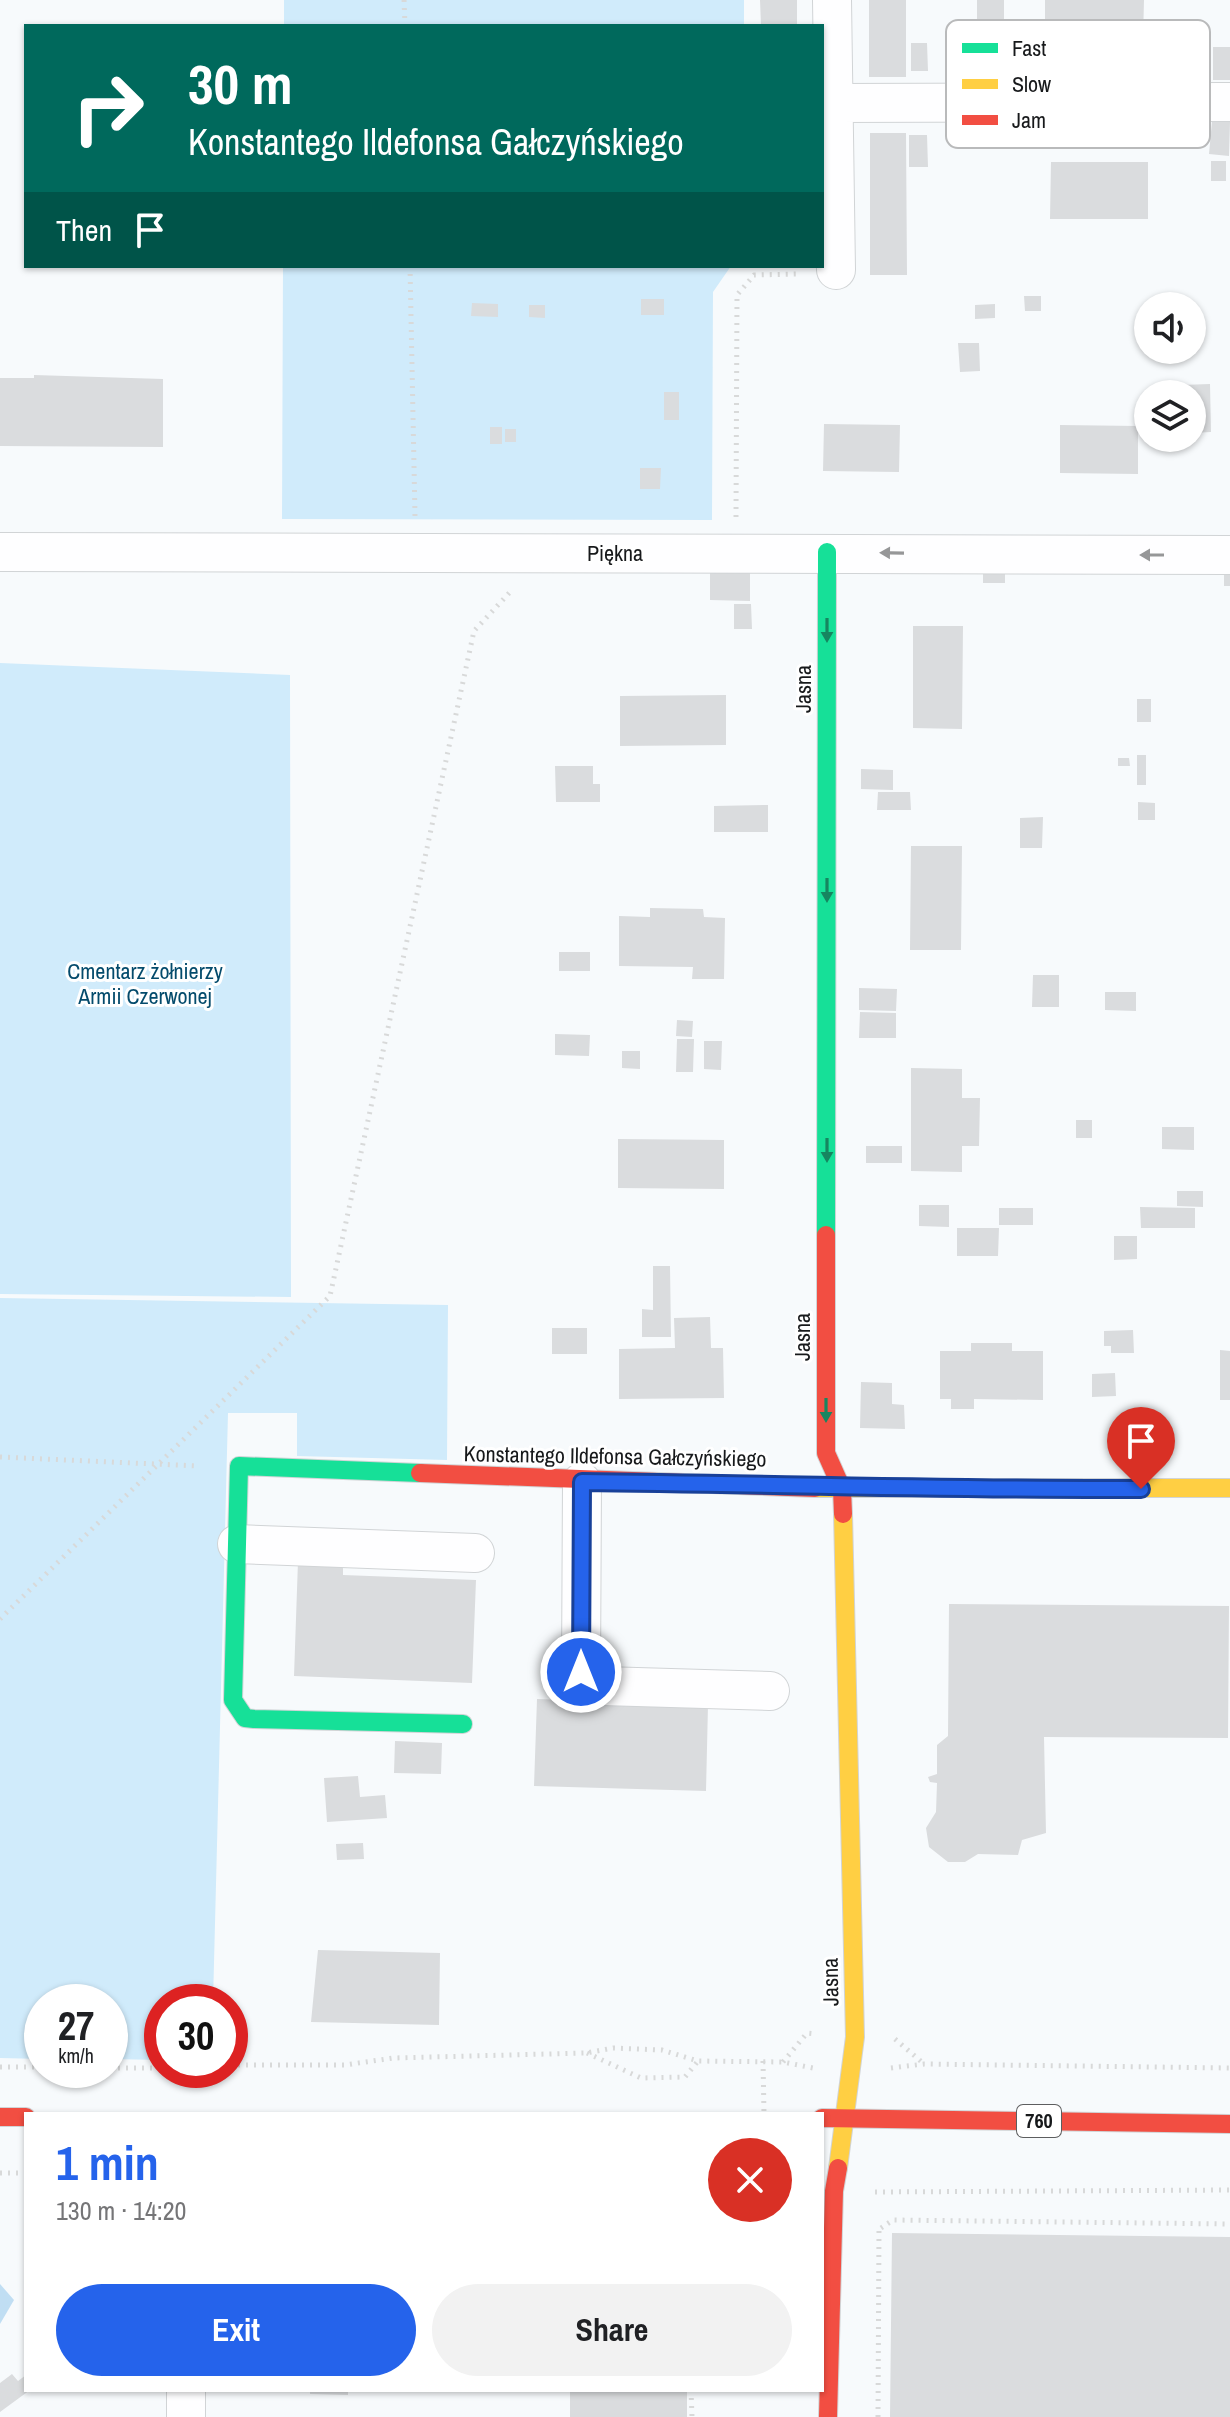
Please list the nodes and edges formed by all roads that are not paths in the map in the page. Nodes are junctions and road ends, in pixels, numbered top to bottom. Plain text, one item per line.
1 (832, 0) edge
2 (1210, 102) edge
3 (1230, 102) edge
4 (834, 103) junction
5 (946, 103) edge
6 (836, 270) road end
7 (0, 552) edge
8 (827, 552) junction
9 (1230, 555) edge
10 (582, 1482) junction
11 (1230, 1488) edge
12 (842, 1489) junction
13 (237, 1544) junction
14 (475, 1553) dead end
15 (770, 1691) dead end
16 (463, 1724) dead end
17 (0, 2117) edge
18 (24, 2117) edge
19 (824, 2118) edge
20 (847, 2119) junction
21 (1230, 2124) edge
22 (186, 2392) edge
23 (186, 2417) edge
24 (828, 2417) edge

1 - 4 street
2 - 3 street
4 - 5 street
4 - 6 street
7 - 8 street, Piękna
9 -> 8 street, Piękna
8 -> 12 street, Jasna
10 - 12 street, Konstantego Ildefonsa Gałczyńskiego
10 - 13 street, Konstantego Ildefonsa Gałczyńskiego
10 - 15 street
11 - 12 street, Konstantego Ildefonsa Gałczyńskiego
12 - 20 street, Jasna
13 - 14 street
13 - 16 street
17 - 18 street
19 - 20 street, 760
20 - 21 street, 760
20 - 24 street, Jasna
22 - 23 street

